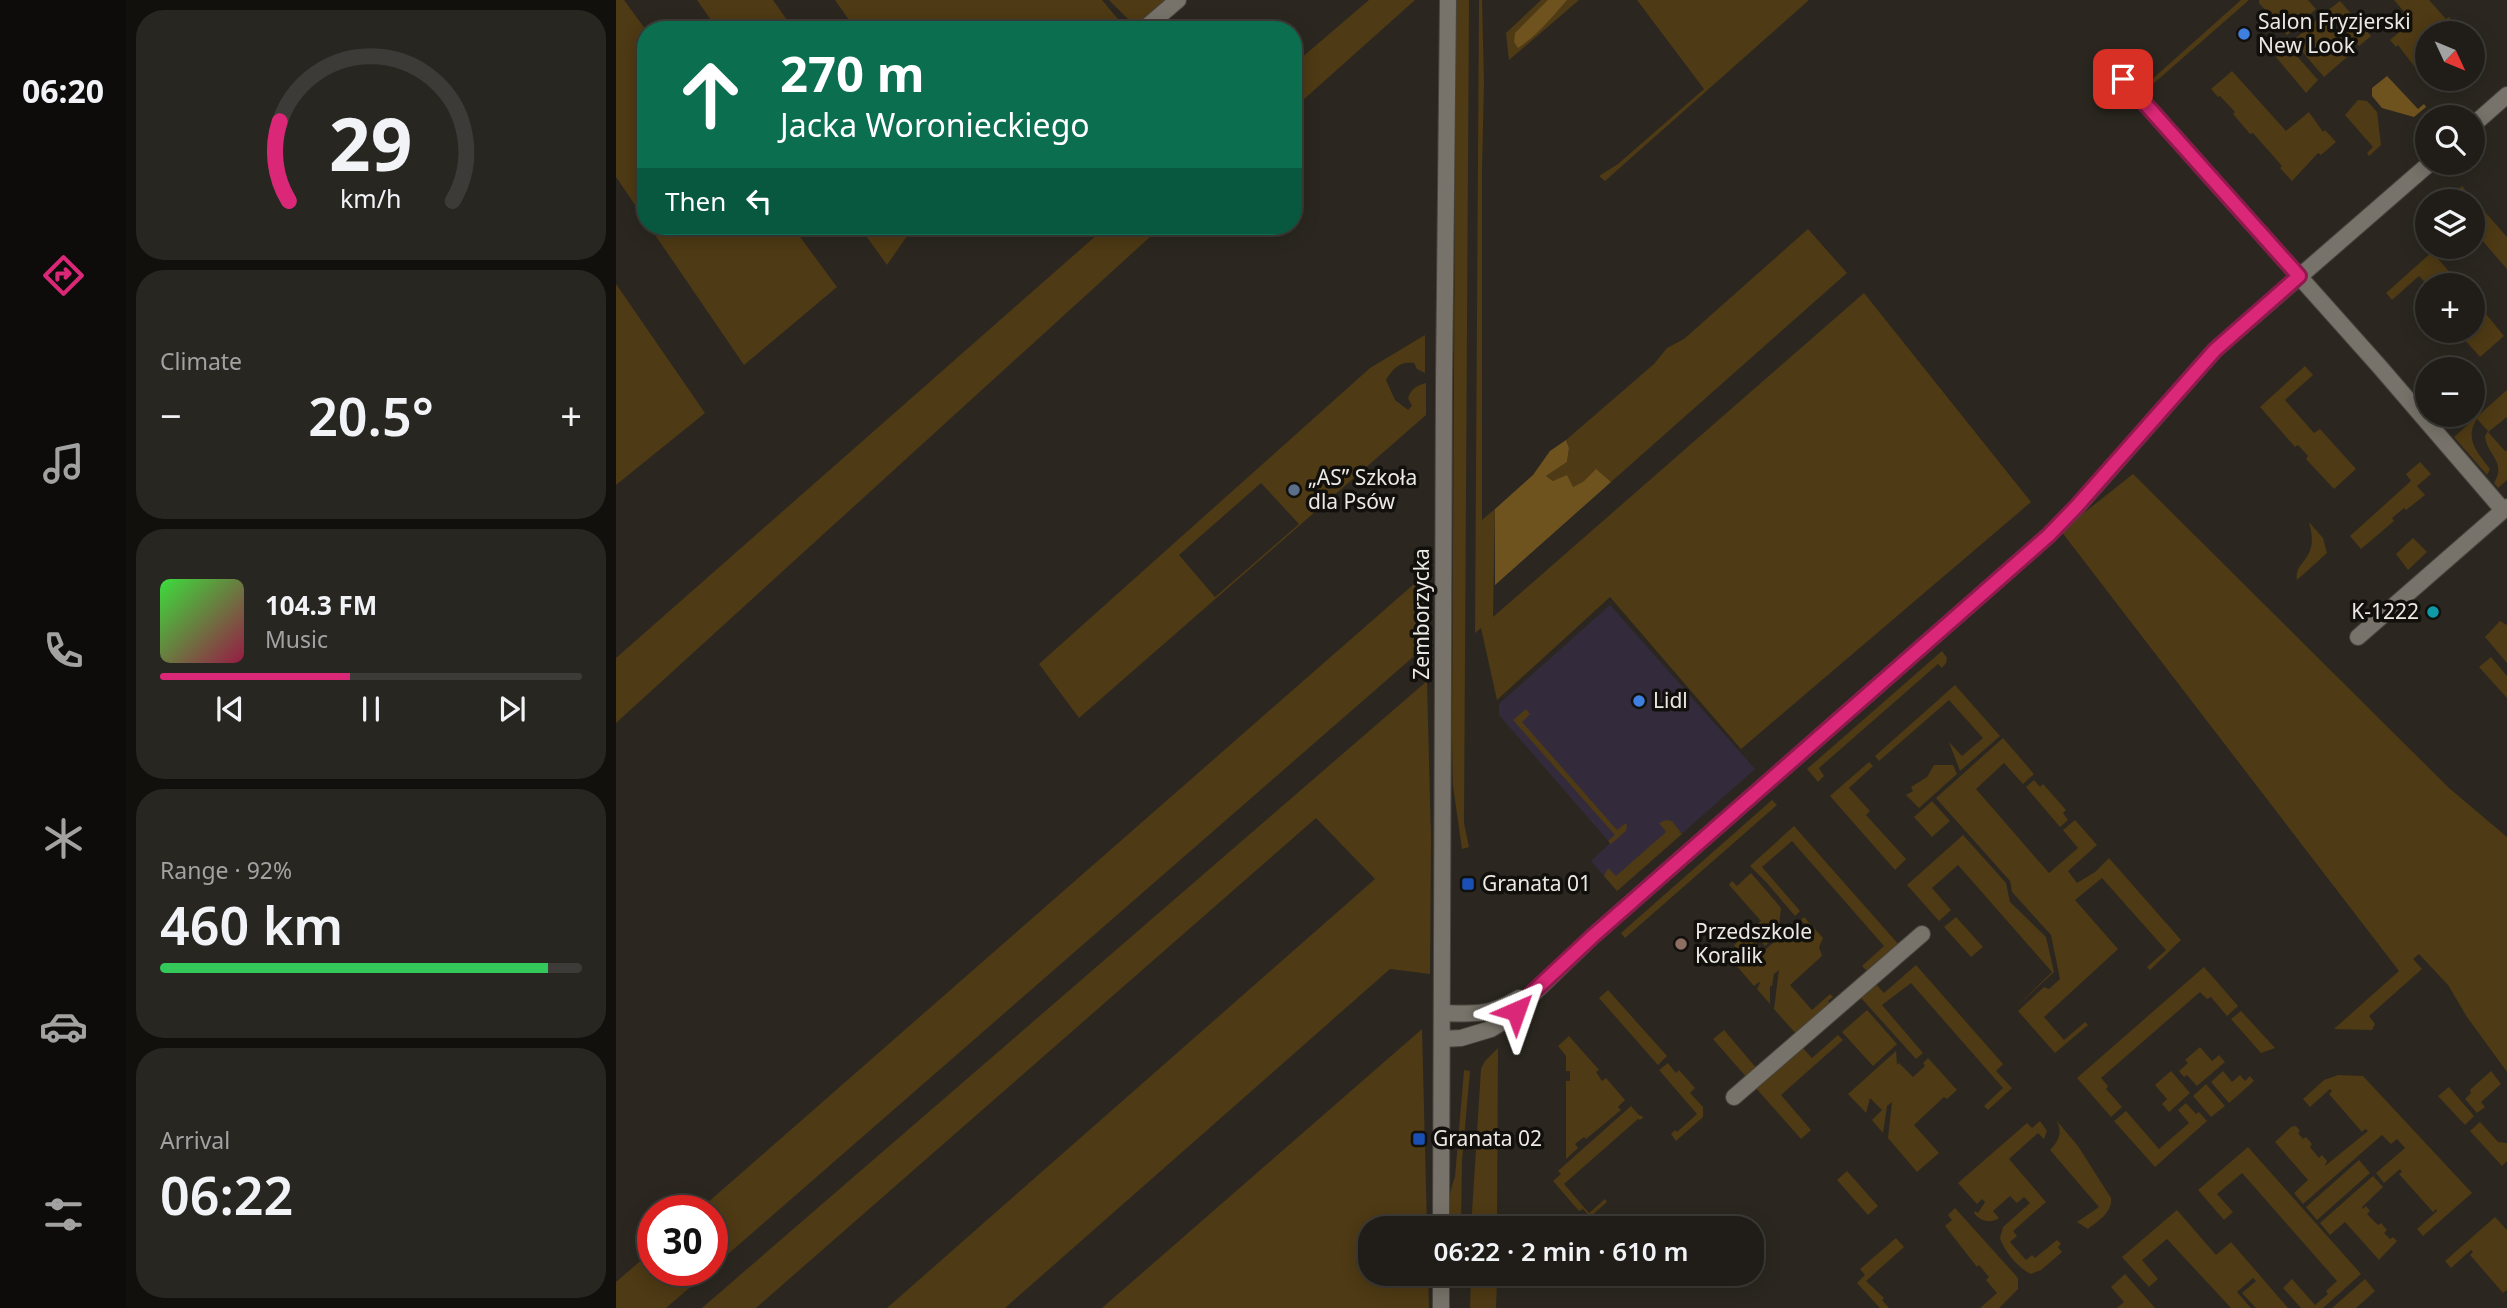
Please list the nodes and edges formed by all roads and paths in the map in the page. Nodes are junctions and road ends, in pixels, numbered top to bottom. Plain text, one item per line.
1 (1178, 0) edge
2 (1448, 0) edge
3 (1154, 21) edge
4 (2123, 79) dead end
5 (2507, 95) edge
6 (2485, 114) edge
7 (2416, 175) edge
8 (2299, 276) junction
9 (2505, 508) edge
10 (2358, 637) dead end
11 (1922, 933) dead end
12 (1534, 991) junction
13 (1442, 1013) junction
14 (1442, 1040) junction
15 (1734, 1097) dead end
16 (1441, 1216) edge
17 (1441, 1286) edge
18 (1441, 1308) edge

1 - 3 street
2 - 13 street, Zemborzycka
4 - 8 street
5 - 6 street
7 - 8 street
8 - 9 street
8 - 12 street
9 - 10 street
11 - 15 street
12 - 13 street
12 - 14 street
13 - 14 street, Zemborzycka
14 - 16 street, Zemborzycka
17 - 18 street

